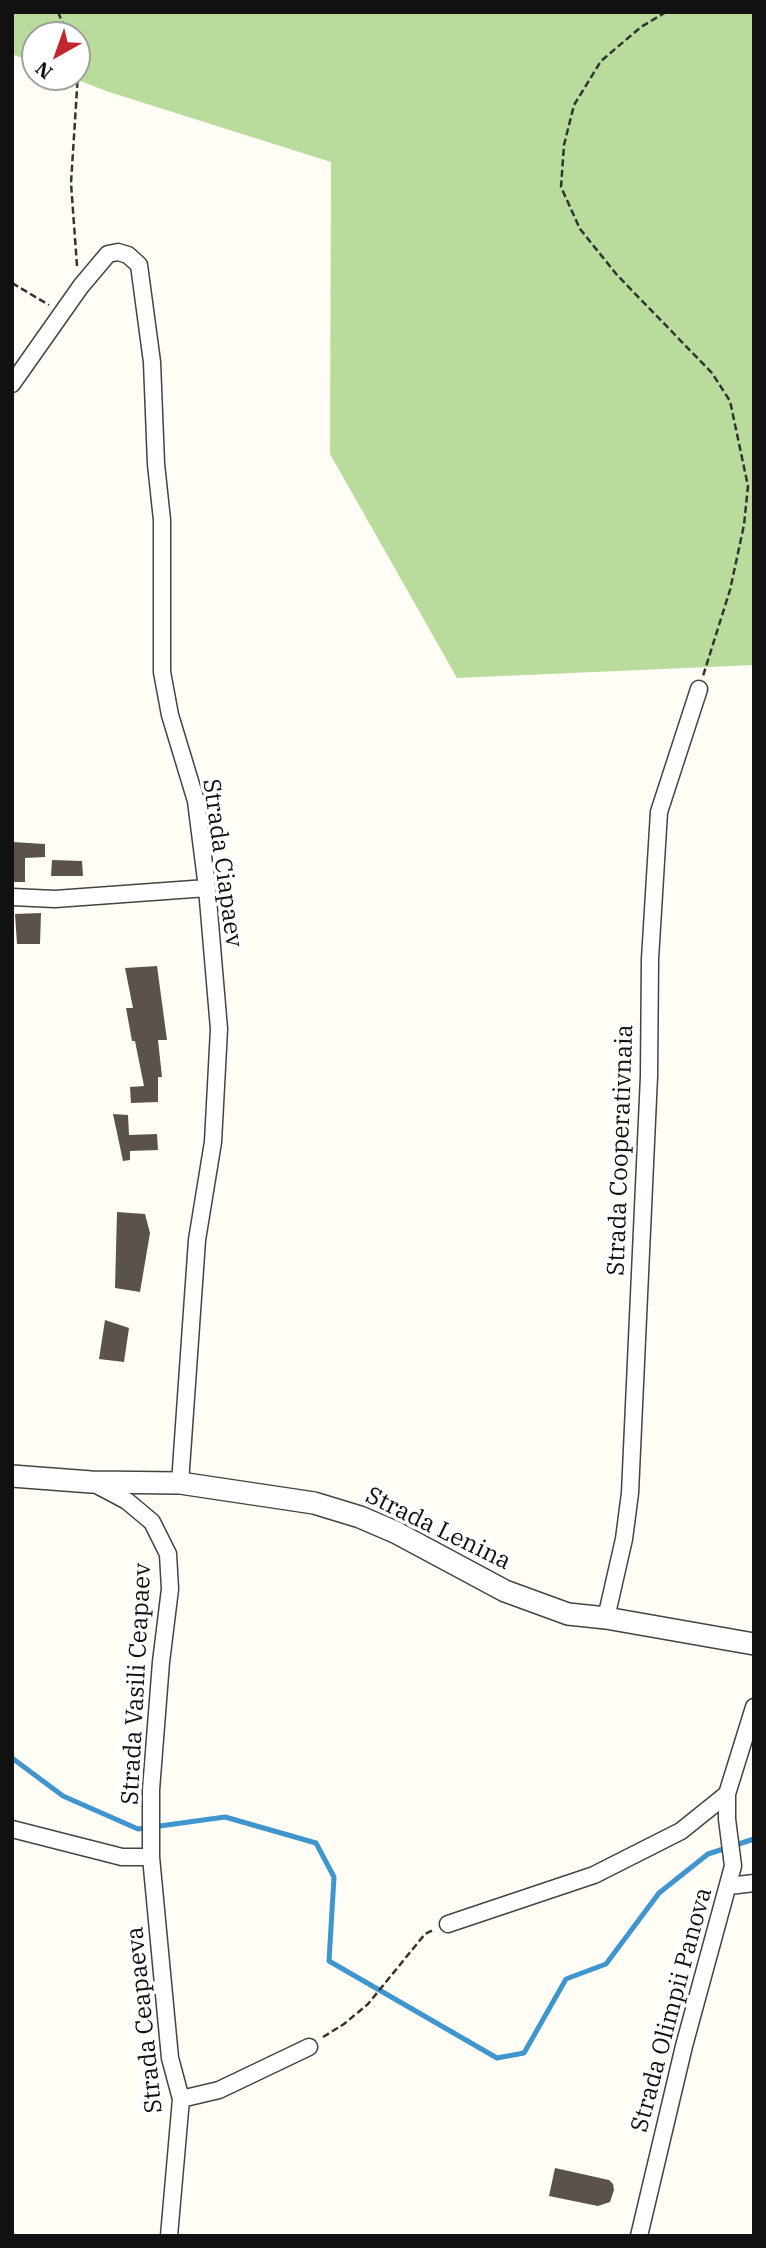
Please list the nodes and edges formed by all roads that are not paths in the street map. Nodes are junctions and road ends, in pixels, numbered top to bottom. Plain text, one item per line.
1 (12, 384) edge
2 (699, 688) road end
3 (207, 888) junction
4 (12, 897) edge
5 (12, 1476) edge
6 (91, 1482) junction
7 (180, 1483) junction
8 (606, 1618) junction
9 (754, 1644) edge
10 (754, 1707) edge
11 (727, 1794) junction
12 (12, 1829) edge
13 (151, 1849) junction
14 (754, 1883) edge
15 (729, 1886) junction
16 (448, 1924) road end
17 (309, 2047) road end
18 (181, 2099) junction
19 (169, 2236) edge
20 (639, 2236) edge

1 - 3 street, Strada Ciapaev
2 - 8 street, Strada Cooperativnaia
3 - 4 street
3 - 7 street, Strada Ciapaev
5 - 6 street, Strada Lenina
6 - 7 street, Strada Lenina
6 - 13 street, Strada Vasili Ceapaev
7 - 8 street, Strada Lenina
8 - 9 street, Strada Lenina
10 - 11 street, Strada Olimpii Panova
11 - 15 street, Strada Olimpii Panova
11 - 16 street
12 - 13 street
13 - 18 street, Strada Ceapaeva
14 - 15 street
15 - 20 street, Strada Olimpii Panova
17 - 18 street
18 - 19 street, Strada Ceapaeva

